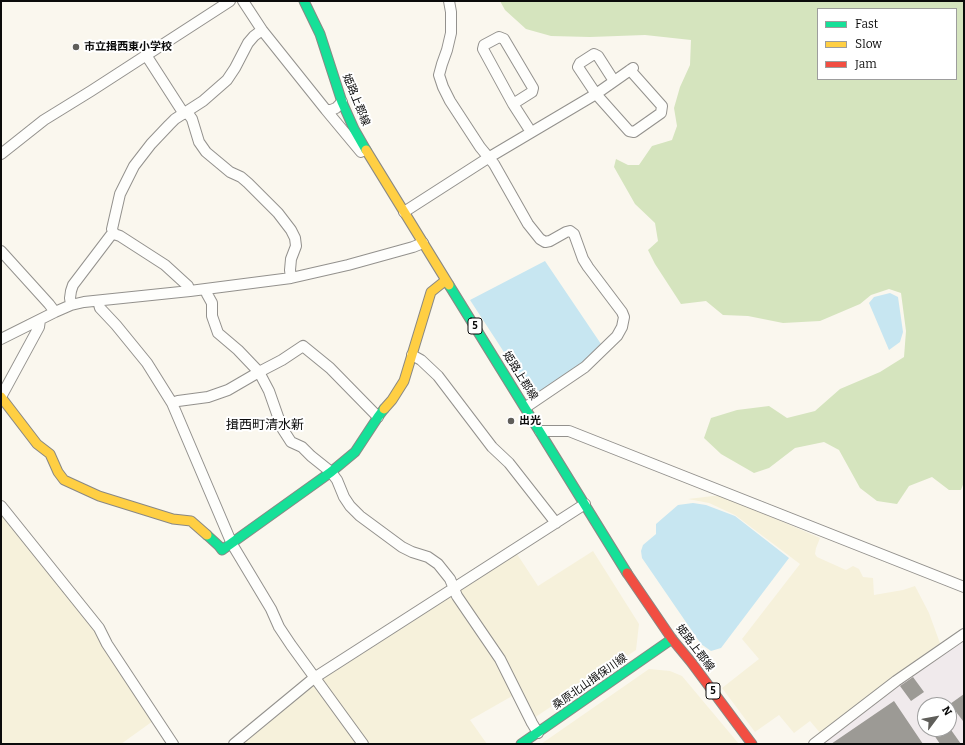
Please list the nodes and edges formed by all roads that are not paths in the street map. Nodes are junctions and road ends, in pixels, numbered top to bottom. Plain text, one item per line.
1 (230, 1) edge
2 (243, 1) edge
3 (304, 1) edge
4 (449, 1) edge
5 (262, 30) junction
6 (146, 56) junction
7 (614, 81) junction
8 (596, 94) junction
9 (342, 102) junction
10 (513, 104) junction
11 (326, 110) junction
12 (186, 113) junction
13 (531, 132) junction
14 (1, 154) edge
15 (488, 158) junction
16 (371, 159) junction
17 (404, 212) junction
18 (114, 234) junction
19 (423, 243) junction
20 (1, 251) edge
21 (291, 278) junction
22 (446, 280) junction
23 (206, 289) junction
24 (190, 291) junction
25 (98, 301) junction
26 (71, 306) junction
27 (55, 312) junction
28 (40, 320) junction
29 (1, 339) edge
30 (412, 355) junction
31 (259, 372) junction
32 (1, 397) edge
33 (172, 402) junction
34 (526, 407) junction
35 (378, 417) junction
36 (540, 431) junction
37 (331, 472) junction
38 (585, 504) junction
39 (1, 506) edge
40 (556, 523) junction
41 (232, 544) junction
42 (964, 587) edge
43 (454, 588) junction
44 (964, 634) edge
45 (672, 639) junction
46 (314, 678) junction
47 (538, 733) junction
48 (173, 744) edge
49 (234, 744) edge
50 (363, 744) edge
51 (521, 744) edge
52 (752, 744) edge
53 (814, 744) edge

1 - 6 street
2 - 5 street
3 - 9 main road, 姫路上郡線 / 5
4 - 15 street
5 - 11 street
5 - 12 street
6 - 12 street
6 - 14 street
7 - 8 street
7 - 8 street
7 - 8 street
8 - 13 street
9 - 11 street
9 - 16 main road, 姫路上郡線 / 5
10 - 10 street
10 - 13 street
11 - 16 street
12 - 18 street
12 - 21 street
13 - 15 street
15 - 17 street
15 - 34 street
16 - 17 main road, 姫路上郡線 / 5
17 - 19 main road, 姫路上郡線 / 5
18 - 24 street
18 - 26 street
19 - 21 street
19 - 22 main road, 姫路上郡線 / 5
20 - 27 street
21 - 23 street
22 - 30 main road
22 - 34 main road, 姫路上郡線 / 5
23 - 24 street
23 - 31 street
24 - 25 street
25 - 26 street
25 - 33 street
26 - 27 street
27 - 28 street
28 - 29 street
28 - 32 street
30 - 35 main road
30 - 40 street
31 - 33 street
31 - 35 street
31 - 37 street
32 - 41 main road
33 - 41 street
34 - 36 main road, 姫路上郡線 / 5
35 - 37 main road
36 - 38 main road, 姫路上郡線 / 5
36 - 42 street
37 - 41 main road
37 - 43 street
38 - 40 street
38 - 45 main road, 姫路上郡線 / 5
39 - 48 street
40 - 43 street
41 - 46 street
43 - 46 street
43 - 47 street
44 - 53 street
45 - 47 main road, 桑原北山揖保川線
45 - 52 main road, 姫路上郡線 / 5
46 - 49 street
46 - 50 street
47 - 51 main road, 桑原北山揖保川線

